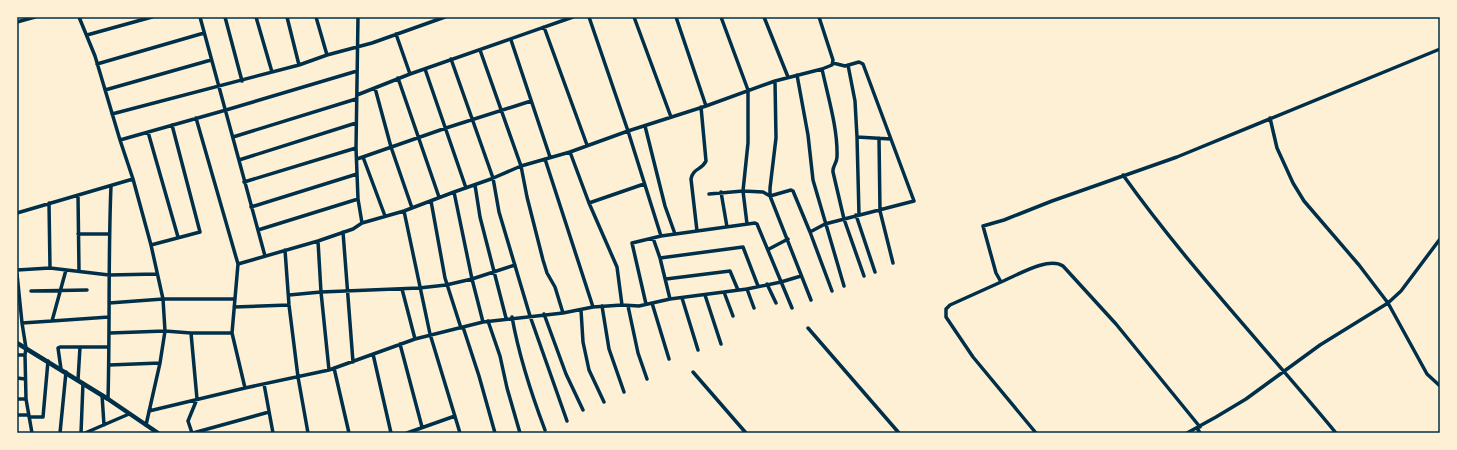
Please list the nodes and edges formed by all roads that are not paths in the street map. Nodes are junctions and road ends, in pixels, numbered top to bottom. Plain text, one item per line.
1 (35, 17) edge
2 (79, 17) edge
3 (152, 17) edge
4 (200, 17) edge
5 (225, 17) edge
6 (256, 17) edge
7 (287, 17) edge
8 (316, 17) edge
9 (358, 17) edge
10 (445, 17) edge
11 (558, 17) edge
12 (573, 17) edge
13 (589, 17) edge
14 (634, 17) edge
15 (676, 17) edge
16 (721, 17) edge
17 (764, 17) edge
18 (819, 17) edge
19 (17, 22) edge
20 (559, 22) junction
21 (544, 27) junction
22 (204, 33) junction
23 (396, 34) junction
24 (87, 35) junction
25 (511, 40) junction
26 (357, 47) junction
27 (1440, 49) edge
28 (480, 50) junction
29 (327, 55) junction
30 (452, 59) junction
31 (211, 60) junction
32 (833, 63) junction
33 (97, 64) junction
34 (299, 65) junction
35 (848, 65) junction
36 (425, 69) junction
37 (822, 69) junction
38 (357, 71) junction
39 (272, 72) junction
40 (410, 74) junction
41 (797, 75) junction
42 (788, 77) junction
43 (398, 78) junction
44 (242, 81) junction
45 (775, 81) junction
46 (219, 86) junction
47 (374, 88) junction
48 (105, 90) junction
49 (748, 90) junction
50 (356, 97) junction
51 (531, 101) junction
52 (706, 106) junction
53 (701, 107) junction
54 (226, 110) junction
55 (501, 110) junction
56 (112, 114) junction
57 (671, 117) junction
58 (196, 118) junction
59 (1270, 118) junction
60 (473, 119) junction
61 (356, 123) junction
62 (172, 125) junction
63 (645, 126) junction
64 (446, 128) junction
65 (628, 131) junction
66 (148, 132) junction
67 (232, 137) junction
68 (857, 137) junction
69 (418, 138) junction
70 (879, 138) junction
71 (892, 139) junction
72 (120, 140) junction
73 (587, 146) junction
74 (392, 147) junction
75 (356, 148) junction
76 (570, 152) junction
77 (363, 157) junction
78 (550, 157) junction
79 (357, 159) junction
80 (544, 159) junction
81 (238, 160) junction
82 (521, 166) junction
83 (357, 174) junction
84 (1124, 175) junction
85 (493, 178) junction
86 (133, 179) junction
87 (244, 182) junction
88 (644, 184) junction
89 (475, 185) junction
90 (111, 186) junction
91 (466, 188) junction
92 (743, 191) junction
93 (454, 192) junction
94 (721, 192) junction
95 (709, 194) dead end
96 (78, 195) junction
97 (770, 196) junction
98 (439, 197) junction
99 (358, 200) junction
100 (431, 201) junction
101 (49, 203) junction
102 (589, 203) junction
103 (251, 207) junction
104 (412, 208) junction
105 (404, 211) junction
106 (880, 211) junction
107 (17, 213) edge
108 (857, 215) junction
109 (385, 216) junction
110 (844, 219) junction
111 (362, 224) junction
112 (747, 224) junction
113 (826, 224) junction
114 (727, 227) junction
115 (258, 230) junction
116 (697, 231) junction
117 (343, 232) junction
118 (810, 232) junction
119 (78, 234) junction
120 (109, 234) junction
121 (674, 234) junction
122 (661, 236) junction
123 (178, 237) junction
124 (653, 238) junction
125 (788, 239) junction
126 (1440, 239) edge
127 (318, 241) junction
128 (151, 245) junction
129 (285, 250) junction
130 (768, 250) junction
131 (265, 256) junction
132 (660, 258) junction
133 (894, 263) dead end
134 (238, 264) junction
135 (515, 265) junction
136 (50, 268) junction
137 (17, 270) edge
138 (66, 270) junction
139 (79, 271) junction
140 (495, 272) junction
141 (874, 272) dead end
142 (17, 274) edge
143 (157, 274) junction
144 (109, 275) junction
145 (801, 276) junction
146 (864, 276) dead end
147 (472, 279) junction
148 (666, 279) junction
149 (17, 281) edge
150 (781, 282) junction
151 (1001, 282) junction
152 (767, 284) junction
153 (446, 285) junction
154 (758, 286) junction
155 (844, 286) dead end
156 (419, 288) junction
157 (402, 289) junction
158 (747, 289) junction
159 (61, 290) junction
160 (87, 290) dead end
161 (738, 290) junction
162 (31, 291) dead end
163 (348, 291) junction
164 (832, 291) dead end
165 (321, 292) junction
166 (724, 292) junction
167 (705, 295) junction
168 (289, 296) junction
169 (682, 298) junction
170 (163, 299) junction
171 (234, 299) junction
172 (670, 299) junction
173 (811, 300) dead end
174 (109, 303) junction
175 (652, 303) junction
176 (776, 303) dead end
177 (1388, 303) junction
178 (646, 304) junction
179 (289, 305) junction
180 (622, 305) junction
181 (602, 306) junction
182 (628, 306) junction
183 (234, 307) junction
184 (593, 307) junction
185 (754, 308) dead end
186 (792, 308) dead end
187 (581, 310) junction
188 (563, 313) junction
189 (544, 314) junction
190 (530, 316) junction
191 (733, 316) dead end
192 (109, 317) junction
193 (512, 317) junction
194 (506, 318) junction
195 (52, 321) junction
196 (488, 321) junction
197 (483, 322) junction
198 (22, 323) junction
199 (462, 327) junction
200 (808, 328) dead end
201 (165, 331) junction
202 (232, 332) junction
203 (110, 333) junction
204 (191, 333) junction
205 (430, 334) junction
206 (415, 338) junction
207 (17, 343) edge
208 (400, 344) junction
209 (720, 344) dead end
210 (80, 347) junction
211 (109, 347) junction
212 (26, 348) junction
213 (698, 350) dead end
214 (373, 354) junction
215 (17, 355) edge
216 (24, 355) junction
217 (669, 359) dead end
218 (48, 361) junction
219 (353, 362) junction
220 (160, 363) junction
221 (109, 366) junction
222 (334, 368) junction
223 (61, 369) junction
224 (329, 370) junction
225 (66, 372) junction
226 (693, 372) dead end
227 (1285, 372) junction
228 (298, 377) junction
229 (17, 378) edge
230 (25, 379) junction
231 (647, 379) dead end
232 (78, 380) junction
233 (83, 383) junction
234 (264, 384) junction
235 (1440, 386) edge
236 (245, 388) junction
237 (624, 392) dead end
238 (102, 395) junction
239 (17, 399) edge
240 (26, 399) junction
241 (108, 399) junction
242 (197, 399) junction
243 (604, 402) dead end
244 (583, 410) dead end
245 (150, 411) junction
246 (269, 412) junction
247 (130, 414) junction
248 (17, 415) edge
249 (29, 416) junction
250 (455, 416) junction
251 (568, 421) dead end
252 (104, 425) junction
253 (146, 425) junction
254 (1198, 427) junction
255 (422, 428) junction
256 (544, 430) dead end
257 (32, 433) edge
258 (60, 433) edge
259 (81, 433) edge
260 (85, 433) edge
261 (158, 433) edge
262 (192, 433) edge
263 (273, 433) edge
264 (308, 433) edge
265 (349, 433) edge
266 (391, 433) edge
267 (407, 433) edge
268 (460, 433) edge
269 (495, 433) edge
270 (520, 433) edge
271 (746, 433) edge
272 (899, 433) edge
273 (1036, 433) edge
274 (1187, 433) edge
275 (1200, 433) edge
276 (1336, 433) edge

1 - 19 street
2 - 24 street
3 - 24 street
4 - 22 street
5 - 44 street
6 - 39 street
7 - 34 street
8 - 29 street
9 - 26 street
10 - 23 street
11 - 20 street
12 - 20 street
13 - 65 street
14 - 57 street
15 - 52 street
16 - 49 street
17 - 42 street
18 - 32 street
20 - 21 street
21 - 25 street
21 - 73 street
22 - 31 street
22 - 33 street
23 - 26 street
23 - 40 street
24 - 33 street
25 - 28 street
25 - 51 street
26 - 29 street
26 - 38 street
27 - 59 street
28 - 30 street
28 - 55 street
29 - 34 street
30 - 36 street
30 - 60 street
31 - 46 street
31 - 48 street
32 - 35 street
32 - 37 street
33 - 48 street
34 - 39 street
35 - 68 street
35 - 71 street
36 - 40 street
36 - 64 street
37 - 41 street
37 - 110 street
38 - 50 street
38 - 54 street
39 - 44 street
40 - 43 street
41 - 42 street
41 - 113 street
42 - 45 street
43 - 47 street
43 - 69 street
44 - 46 street
45 - 49 street
45 - 97 street
46 - 54 street
46 - 56 street
47 - 50 street
47 - 74 street
48 - 56 street
49 - 52 street
49 - 92 street
50 - 61 street
50 - 67 street
51 - 55 street
51 - 78 street
52 - 53 street
53 - 57 street
53 - 116 street
54 - 58 street
54 - 67 street
55 - 60 street
55 - 82 street
56 - 72 street
57 - 63 street
58 - 62 street
58 - 134 street
59 - 84 street
59 - 177 street
60 - 64 street
60 - 85 street
61 - 75 street
61 - 81 street
62 - 66 street
62 - 123 street
63 - 65 street
63 - 121 street
64 - 69 street
64 - 91 street
65 - 73 street
65 - 88 street
65 - 122 street
66 - 72 street
66 - 123 street
67 - 81 street
68 - 70 street
68 - 108 street
69 - 74 street
69 - 98 street
70 - 71 street
70 - 106 street
71 - 106 street
72 - 86 street
73 - 76 street
74 - 77 street
74 - 104 street
75 - 79 street
75 - 87 street
76 - 78 street
76 - 102 street
77 - 79 street
77 - 109 street
78 - 80 street
79 - 83 street
80 - 82 street
80 - 184 street
81 - 87 street
82 - 85 street
82 - 188 street
83 - 99 street
83 - 103 street
84 - 151 street
84 - 227 street
85 - 89 street
85 - 135 street
86 - 90 street
86 - 128 street
87 - 103 street
88 - 102 street
88 - 122 street
89 - 91 street
89 - 140 street
90 - 96 street
90 - 120 street
91 - 93 street
92 - 94 street
92 - 97 street
92 - 112 street
93 - 98 street
93 - 147 street
94 - 95 street
94 - 114 street
96 - 101 street
96 - 119 street
97 - 118 street
97 - 125 street
98 - 100 street
99 - 111 street
99 - 115 street
100 - 104 street
100 - 153 street
101 - 107 street
101 - 136 street
102 - 180 street
103 - 115 street
104 - 105 street
105 - 109 street
105 - 156 street
106 - 108 street
106 - 133 street
108 - 110 street
108 - 141 street
109 - 111 street
110 - 113 street
110 - 146 street
111 - 117 street
112 - 114 street
112 - 130 street
113 - 118 street
113 - 155 street
114 - 116 street
115 - 131 street
116 - 121 street
117 - 127 street
117 - 163 street
118 - 164 street
119 - 120 street
119 - 139 street
120 - 144 street
121 - 122 street
122 - 124 street
123 - 128 street
124 - 132 street
124 - 178 street
125 - 130 street
125 - 145 street
126 - 177 street
127 - 129 street
127 - 165 street
128 - 143 street
129 - 131 street
129 - 168 street
130 - 150 street
131 - 134 street
132 - 148 street
132 - 154 street
134 - 171 street
135 - 140 street
135 - 190 street
136 - 137 street
136 - 138 street
138 - 139 street
138 - 159 street
139 - 144 street
140 - 147 street
140 - 194 street
142 - 149 street
143 - 144 street
143 - 170 street
144 - 174 street
145 - 150 street
145 - 173 street
147 - 153 street
147 - 197 street
148 - 161 street
148 - 172 street
149 - 198 street
150 - 152 street
150 - 186 street
151 - 254 street
151 - 273 street
152 - 154 street
152 - 176 street
153 - 156 street
153 - 199 street
154 - 158 street
156 - 157 street
156 - 205 street
157 - 163 street
157 - 206 street
158 - 161 street
158 - 185 street
159 - 160 street
159 - 162 street
159 - 195 street
161 - 166 street
163 - 165 street
163 - 219 street
165 - 168 street
165 - 224 street
166 - 167 street
166 - 191 street
167 - 169 street
167 - 209 street
168 - 179 street
169 - 172 street
169 - 213 street
170 - 171 street
170 - 174 street
170 - 201 street
171 - 183 street
172 - 175 street
174 - 192 street
175 - 178 street
175 - 217 street
177 - 227 street
177 - 235 street
178 - 182 street
179 - 183 street
179 - 228 street
180 - 181 street
180 - 182 street
181 - 184 street
181 - 237 street
182 - 231 street
183 - 202 street
184 - 187 street
187 - 188 street
187 - 243 street
188 - 189 street
189 - 190 street
189 - 244 street
190 - 193 street
190 - 251 street
192 - 195 street
192 - 203 street
193 - 194 street
193 - 256 street
194 - 196 street
195 - 198 street
196 - 197 street
196 - 270 street
197 - 199 street
198 - 212 street
199 - 205 street
199 - 269 street
200 - 272 street
201 - 203 street
201 - 204 street
201 - 220 street
202 - 204 street
202 - 236 street
203 - 211 street
204 - 242 street
205 - 206 street
205 - 250 street
206 - 208 street
207 - 212 street
208 - 214 street
208 - 255 street
210 - 211 street
210 - 223 street
210 - 232 street
211 - 221 street
212 - 216 street
212 - 218 street
214 - 219 street
214 - 266 street
215 - 216 street
216 - 230 street
218 - 223 street
218 - 249 street
219 - 222 street
220 - 221 street
220 - 245 street
221 - 241 street
222 - 224 street
222 - 265 street
223 - 225 street
224 - 228 street
225 - 232 street
225 - 258 street
226 - 271 street
227 - 254 street
227 - 276 street
228 - 234 street
228 - 264 street
229 - 230 street
230 - 240 street
232 - 233 street
233 - 238 street
233 - 259 street
234 - 236 street
234 - 246 street
236 - 242 street
238 - 241 street
238 - 252 street
239 - 240 street
240 - 249 street
241 - 247 street
242 - 245 street
242 - 262 street
245 - 253 street
246 - 262 street
246 - 263 street
247 - 252 street
247 - 253 street
248 - 249 street
249 - 257 street
250 - 255 street
250 - 268 street
252 - 260 street
253 - 261 street
254 - 274 street
254 - 275 street
255 - 267 street

